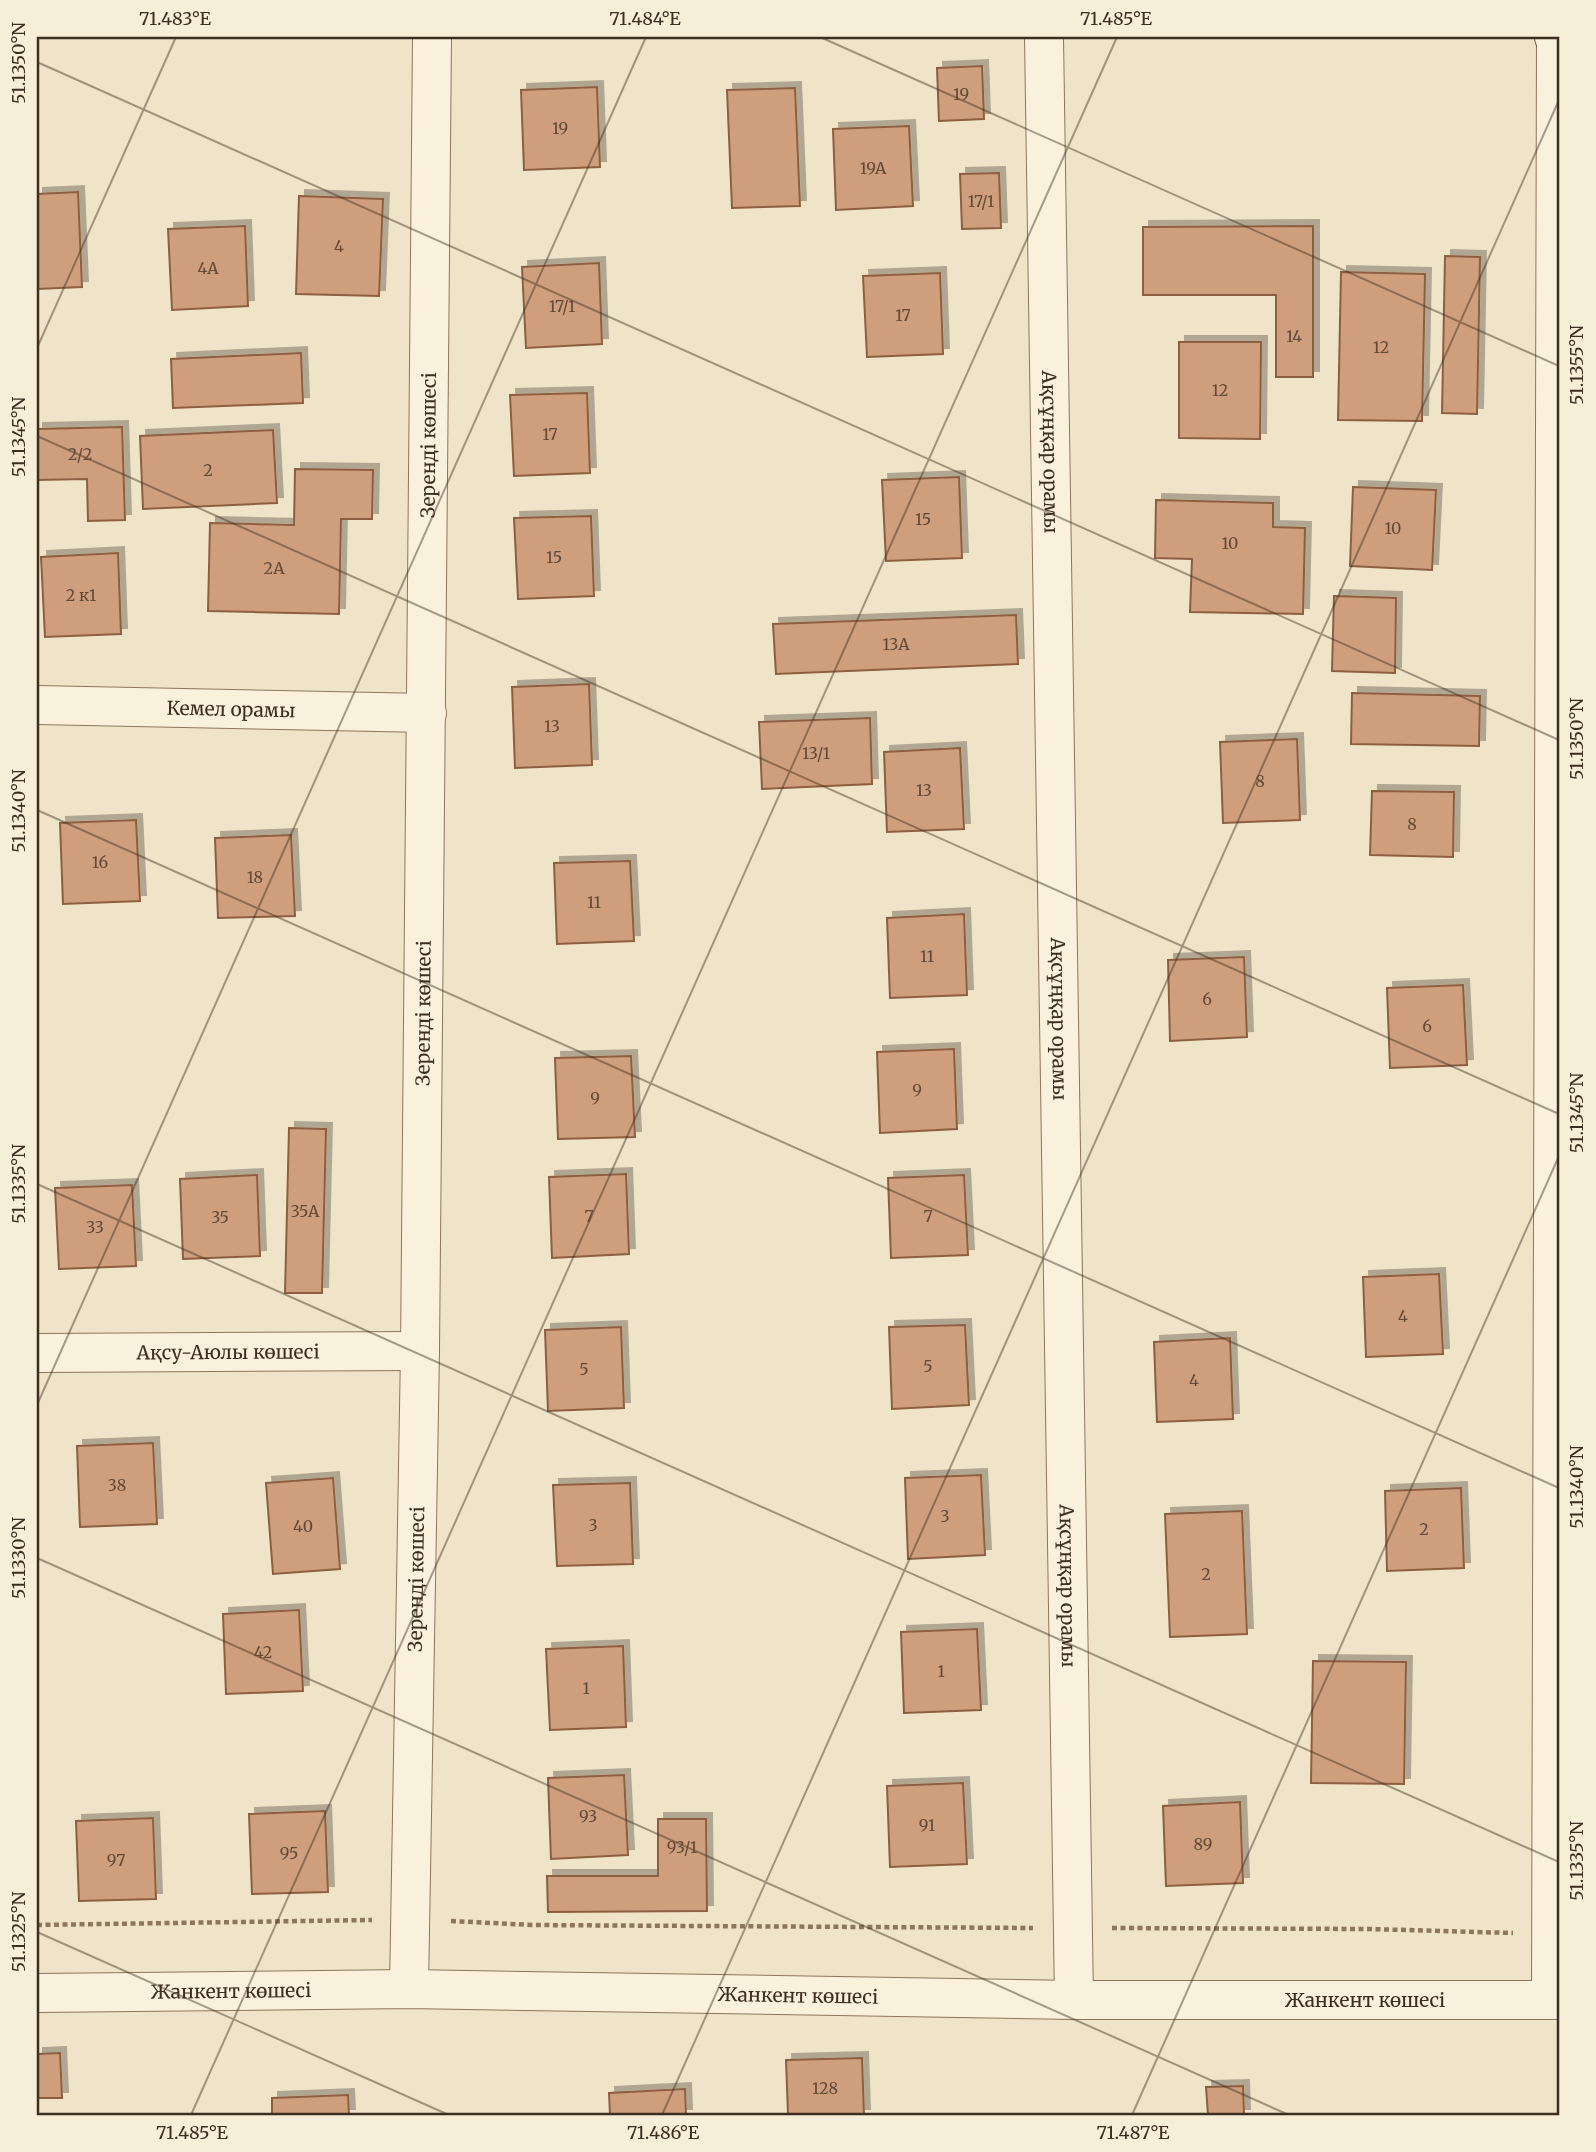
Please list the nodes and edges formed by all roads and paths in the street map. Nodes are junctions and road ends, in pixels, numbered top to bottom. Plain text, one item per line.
1 (432, 37) edge
2 (1044, 37) edge
3 (1556, 37) edge
4 (37, 705) edge
5 (427, 713) junction
6 (420, 1351) junction
7 (37, 1353) edge
8 (412, 1919) junction
9 (37, 1925) edge
10 (1073, 1928) junction
11 (1551, 1934) junction
12 (409, 1989) junction
13 (37, 1993) edge
14 (1074, 2000) junction
15 (1555, 2000) edge

1 - 5 street, Зеренді көшесі
2 - 10 street, Ақсұңқар орамы
3 - 11 street
4 - 5 street, Кемел орамы
5 - 6 street, Зеренді көшесі
6 - 7 street, Ақсу-Аюлы көшесі
6 - 8 street, Зеренді көшесі
8 - 9 path
8 - 10 path
8 - 12 street, Зеренді көшесі
10 - 11 path
10 - 14 street, Ақсұңқар орамы
11 - 15 street
12 - 13 street, Жанкент көшесі
12 - 14 street, Жанкент көшесі
14 - 15 street, Жанкент көшесі

